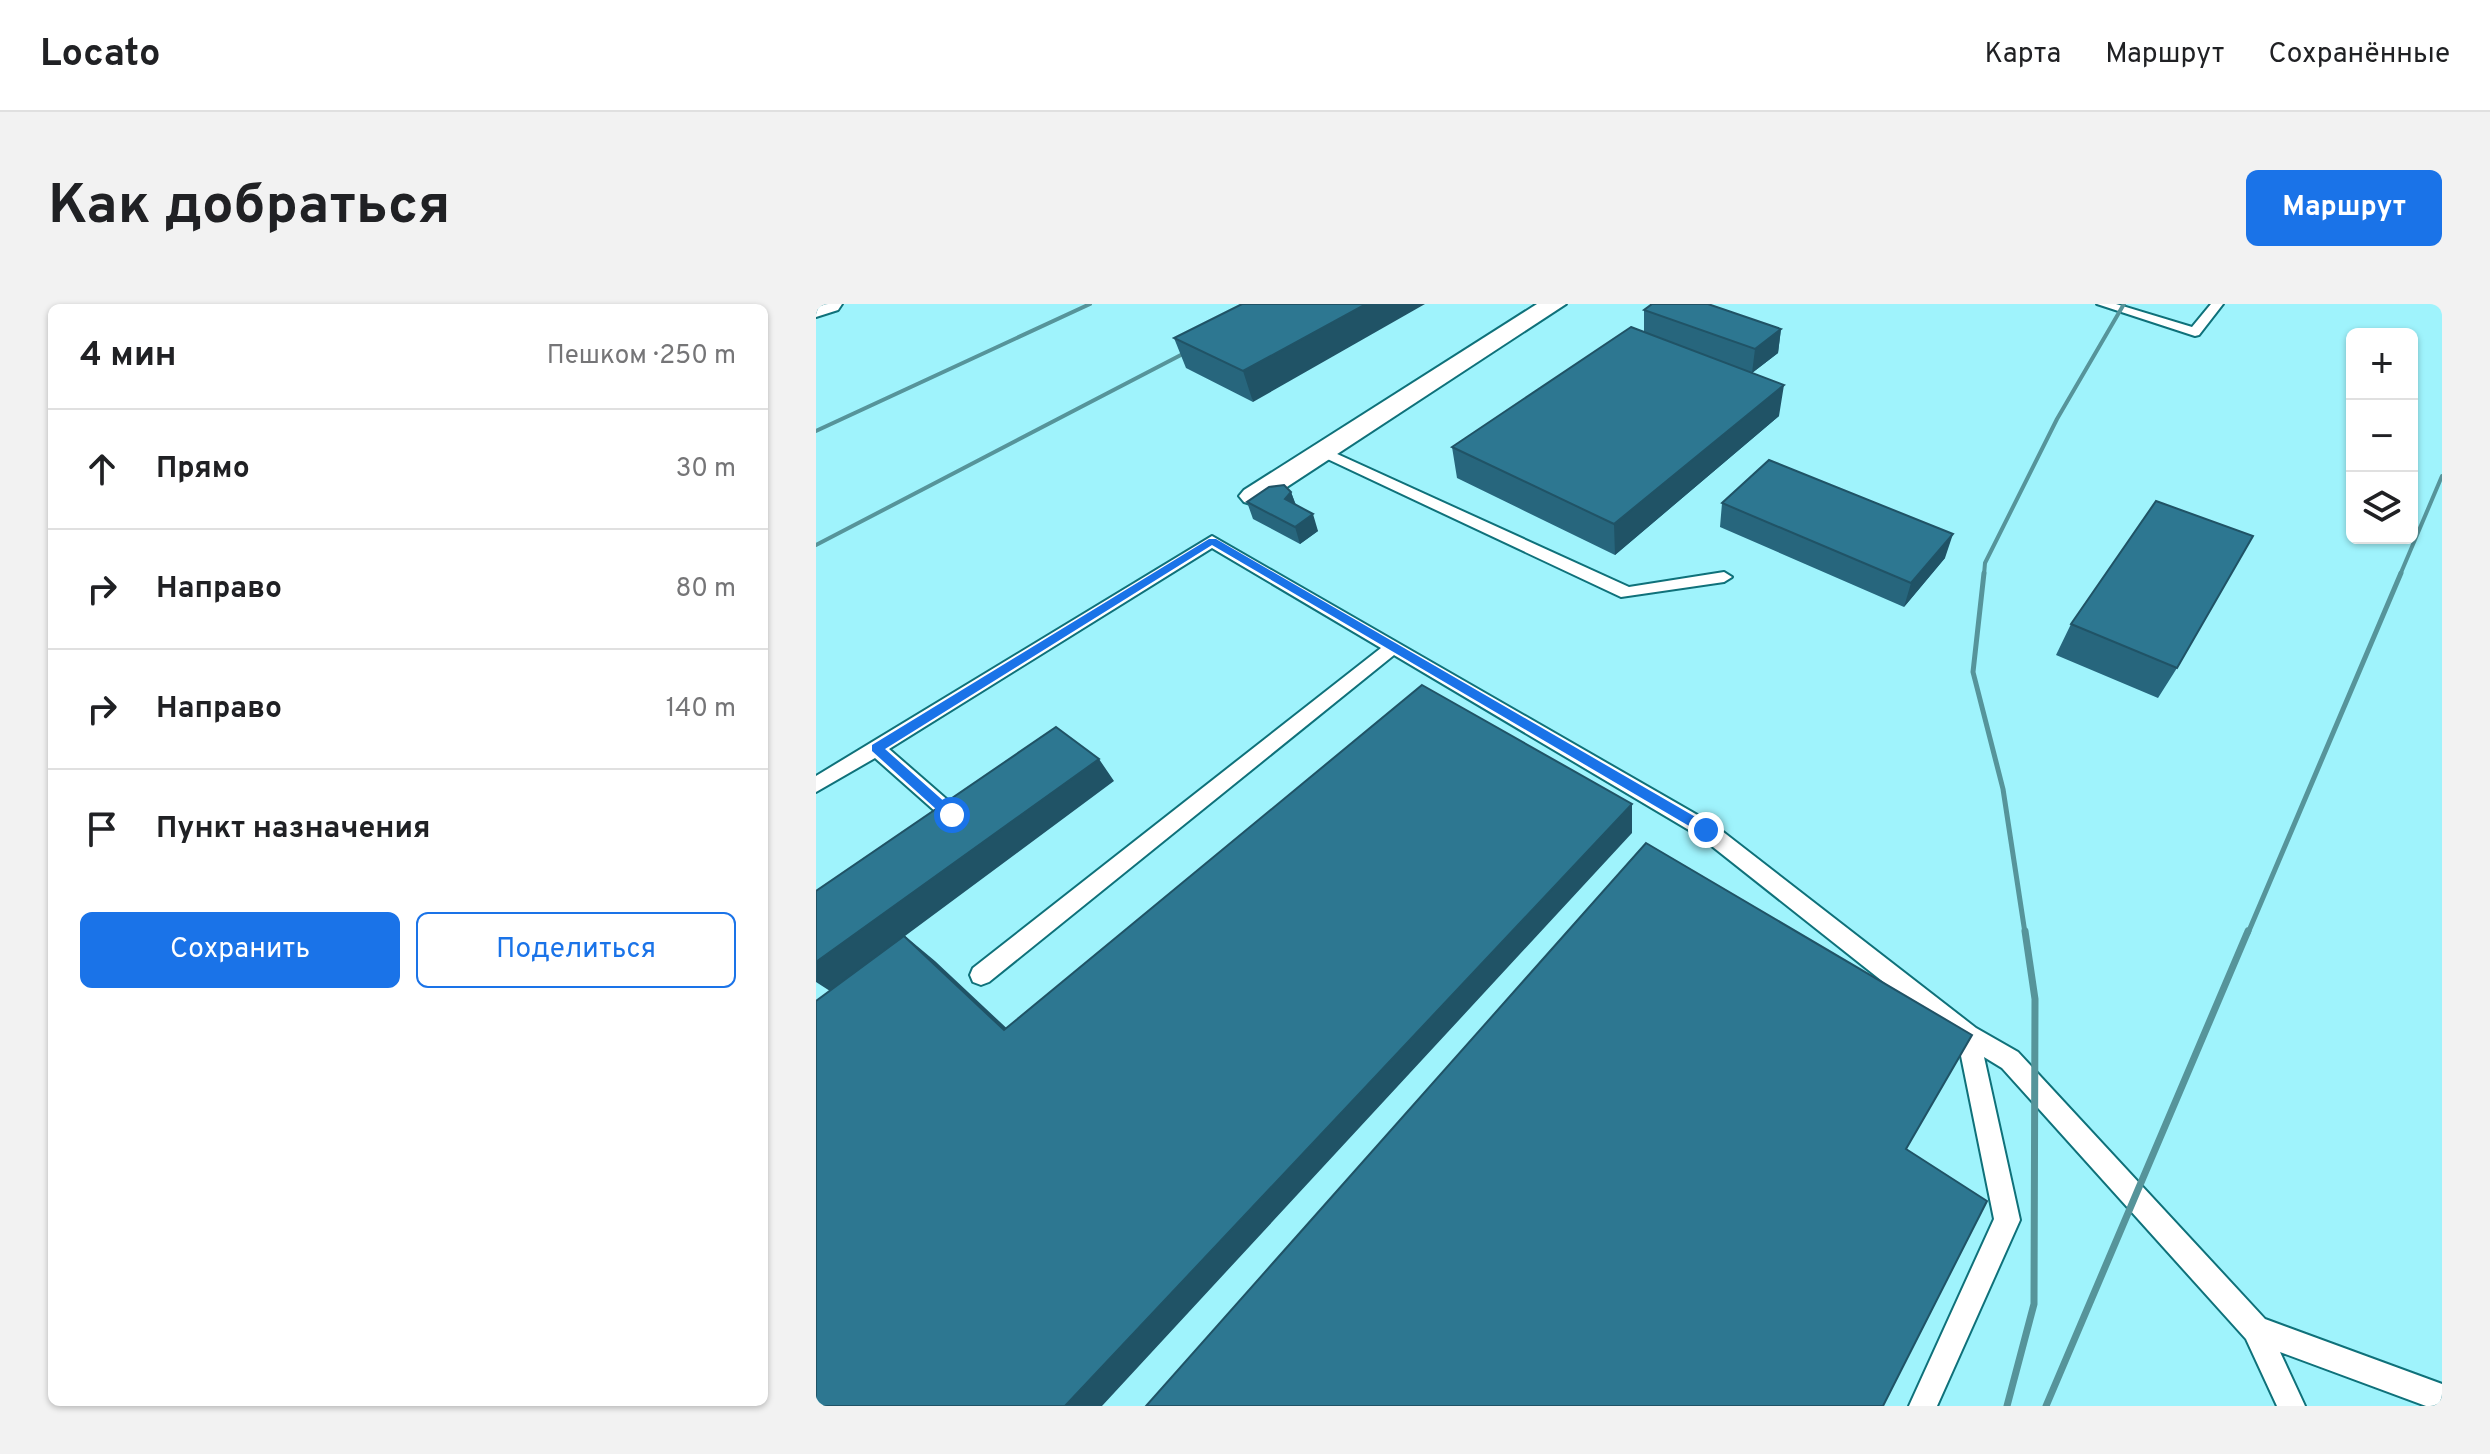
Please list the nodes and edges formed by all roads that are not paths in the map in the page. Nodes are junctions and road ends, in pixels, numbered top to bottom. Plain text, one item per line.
1 (829, 304) edge
2 (1554, 304) edge
3 (2103, 304) edge
4 (2217, 304) edge
5 (816, 309) edge
6 (1324, 452) junction
7 (1254, 496) edge
8 (1724, 577) dead end
9 (1393, 647) junction
10 (876, 748) junction
11 (816, 785) edge
12 (952, 815) edge
13 (981, 975) dead end
14 (1968, 1035) junction
15 (2256, 1329) junction
16 (2442, 1398) edge
17 (1923, 1406) edge
18 (2291, 1406) edge

1 - 5 street
2 - 6 street
3 - 4 lane
6 - 7 street
6 - 8 lane
9 - 10 lane
9 - 13 lane
9 - 14 lane
10 - 11 lane
10 - 12 lane
14 - 15 lane
14 - 17 lane
15 - 16 lane
15 - 18 lane

